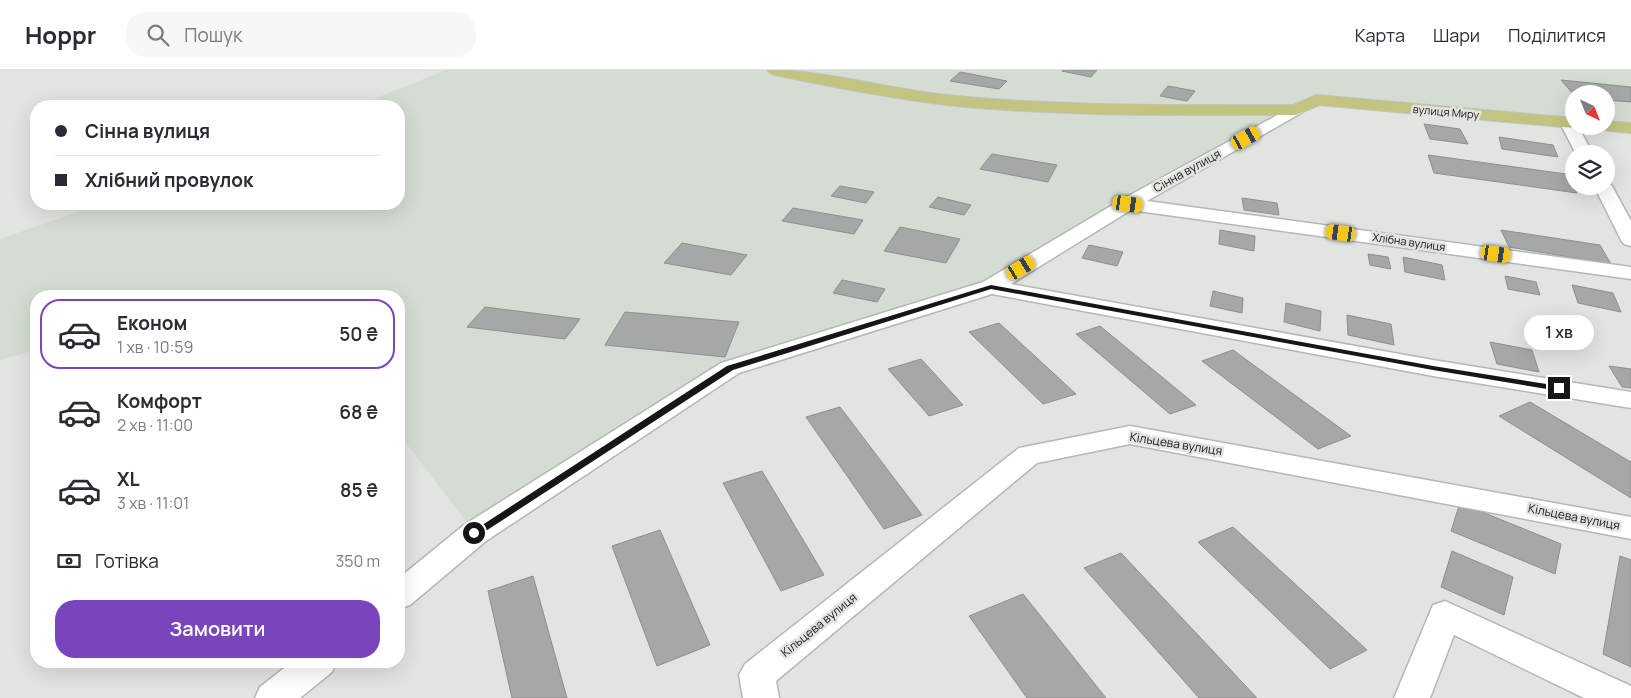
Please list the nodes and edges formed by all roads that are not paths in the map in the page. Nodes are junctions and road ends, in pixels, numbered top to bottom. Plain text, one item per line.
1 (775, 70) edge
2 (1296, 110) junction
3 (1565, 122) edge
4 (1615, 127) edge
5 (1631, 128) edge
6 (1615, 192) edge
7 (1608, 195) edge
8 (1631, 196) edge
9 (1128, 204) junction
10 (1631, 240) edge
11 (1631, 273) edge
12 (991, 287) junction
13 (1631, 400) edge
14 (1631, 528) edge
15 (405, 591) edge
16 (312, 668) edge
17 (283, 695) edge
18 (761, 698) edge
19 (1412, 698) edge
20 (1620, 698) edge

1 - 2 main road
2 - 3 main road, вулиця Миру
2 - 9 street, Сінна вулиця
4 - 5 main road
6 - 8 street
7 - 10 street
9 - 11 street, Хлібна вулиця
9 - 12 street, Сінна вулиця
12 - 13 street
12 - 15 street, Сінна вулиця
14 - 18 street, Кільцева вулиця
16 - 17 street
19 - 20 street

